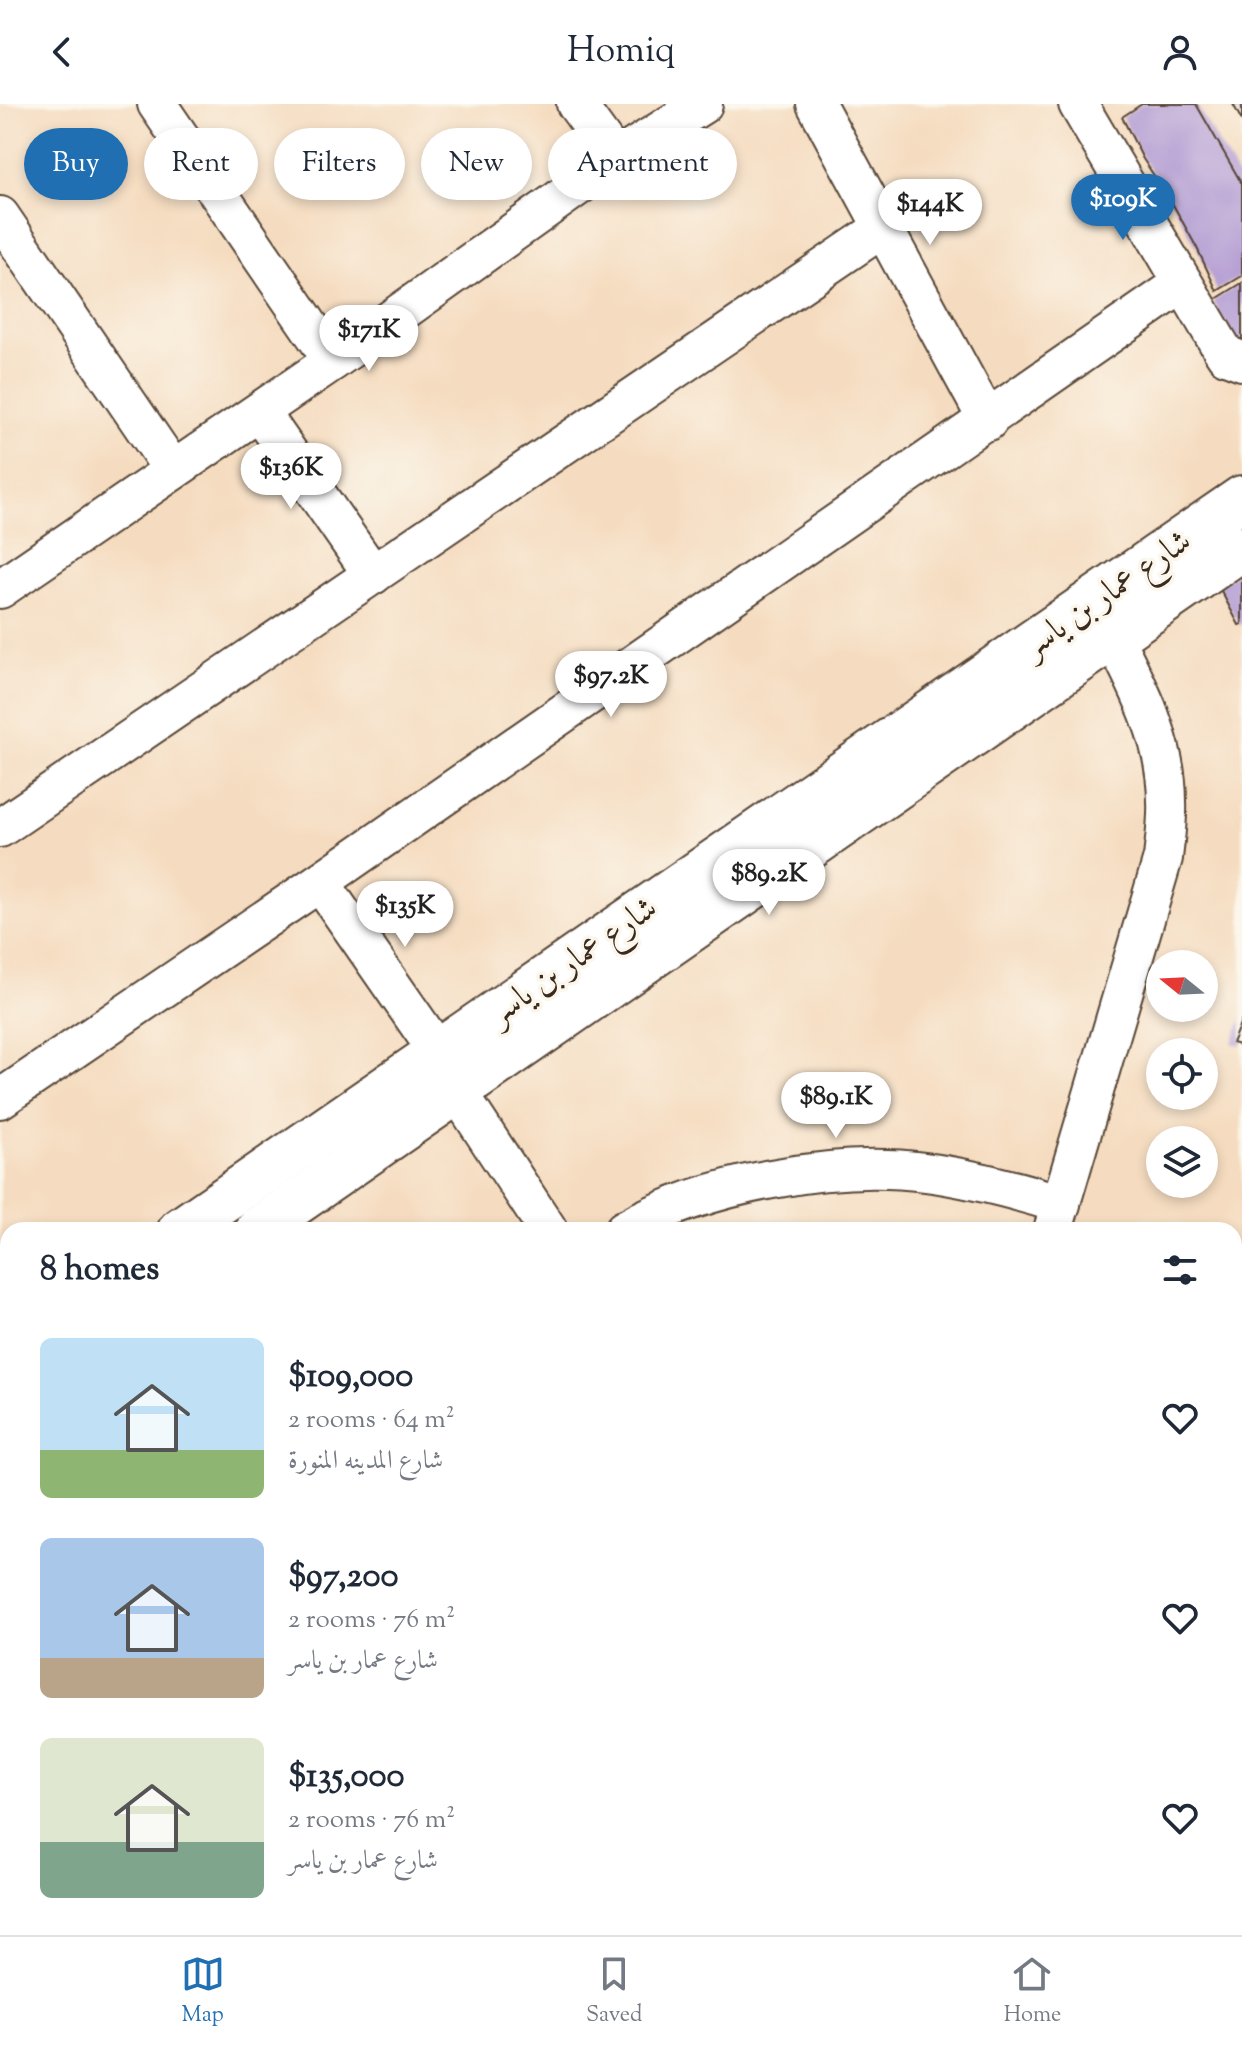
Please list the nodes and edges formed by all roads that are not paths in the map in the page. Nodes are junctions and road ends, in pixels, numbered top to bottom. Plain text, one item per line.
1 (157, 104) edge
2 (576, 104) edge
3 (703, 104) edge
4 (816, 104) edge
5 (1078, 104) edge
6 (593, 128) edge
7 (665, 128) edge
8 (559, 200) edge
9 (0, 216) edge
10 (884, 227) junction
11 (1183, 283) junction
12 (1232, 355) edge
13 (333, 361) junction
14 (260, 412) junction
15 (988, 421) junction
16 (173, 470) junction
17 (1242, 498) edge
18 (1242, 548) edge
19 (373, 575) junction
20 (4, 578) edge
21 (1113, 637) junction
22 (0, 828) edge
23 (320, 882) junction
24 (438, 1052) junction
25 (457, 1091) junction
26 (0, 1099) edge
27 (1057, 1217) edge
28 (192, 1222) edge
29 (269, 1222) edge
30 (543, 1222) edge
31 (642, 1222) edge

1 - 13 street
2 - 6 street
3 - 7 street
4 - 10 street
5 - 11 street
8 - 13 street
9 - 16 street
10 - 15 street
10 - 19 street
11 - 12 street
11 - 15 street
13 - 14 street
14 - 16 street
14 - 19 street
15 - 23 street
16 - 20 street
17 - 24 street, شارع عمار بن ياسر
18 - 21 street, شارع عمار بن ياسر
19 - 22 street
21 - 25 street, شارع عمار بن ياسر
21 - 27 street
23 - 24 street
23 - 26 street
24 - 28 street, شارع عمار بن ياسر
25 - 29 street, شارع عمار بن ياسر
25 - 30 street
27 - 31 street

